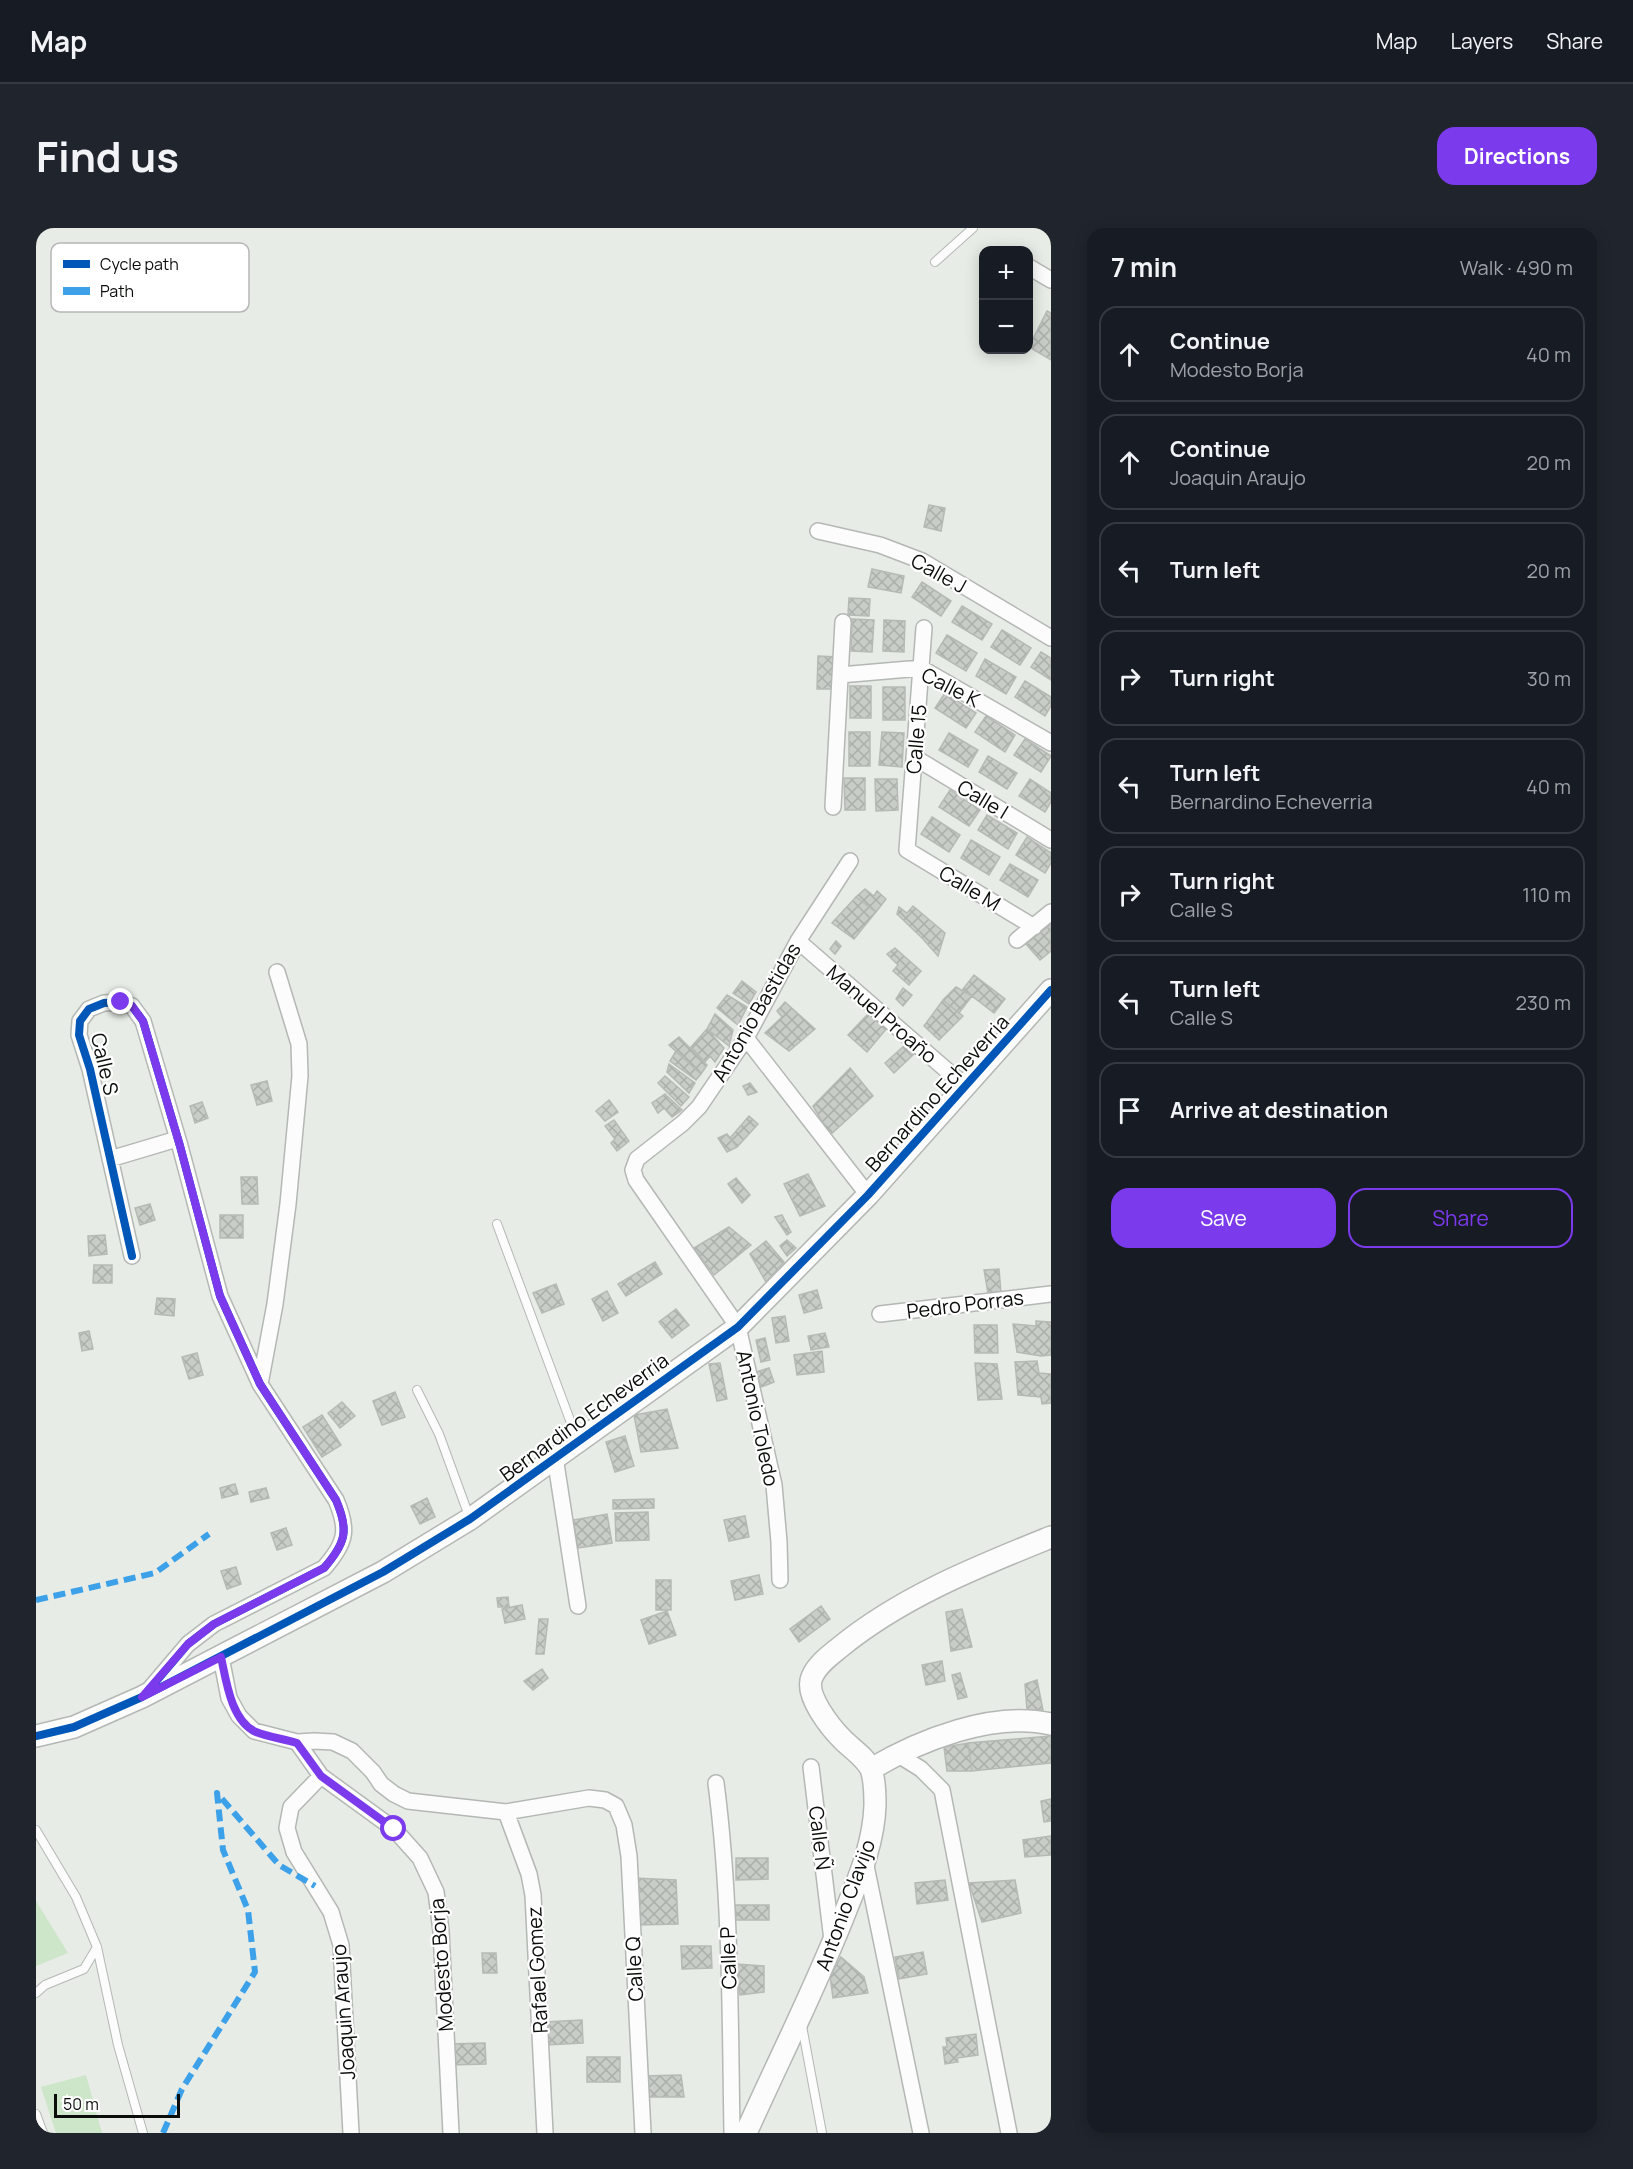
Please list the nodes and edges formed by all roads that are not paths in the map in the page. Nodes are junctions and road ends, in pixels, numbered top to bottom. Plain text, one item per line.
1 (973, 228) edge
2 (935, 262) dead end
3 (1033, 269) edge
4 (1051, 280) edge
5 (818, 531) dead end
6 (843, 622) dead end
7 (924, 628) dead end
8 (1051, 638) edge
9 (921, 668) junction
10 (840, 675) junction
11 (1051, 743) edge
12 (914, 757) junction
13 (833, 807) dead end
14 (1051, 840) edge
15 (907, 850) joint
16 (849, 861) dead end
17 (1051, 912) edge
18 (1034, 927) junction
19 (1017, 940) dead end
20 (798, 941) junction
21 (277, 972) dead end
22 (1051, 990) edge
23 (746, 1038) junction
24 (966, 1087) junction
25 (177, 1139) junction
26 (110, 1159) junction
27 (636, 1180) joint
28 (868, 1195) junction
29 (497, 1224) dead end
30 (132, 1256) dead end
31 (1051, 1294) edge
32 (880, 1314) dead end
33 (738, 1328) junction
34 (260, 1384) junction
35 (417, 1390) dead end
36 (578, 1440) junction
37 (555, 1457) junction
38 (470, 1519) junction
39 (1051, 1537) edge
40 (780, 1580) dead end
41 (578, 1606) dead end
42 (221, 1657) junction
43 (142, 1697) junction
44 (1051, 1724) edge
45 (36, 1736) edge
46 (297, 1743) junction
47 (897, 1754) junction
48 (811, 1767) dead end
49 (870, 1769) junction
50 (321, 1776) junction
51 (716, 1783) dead end
52 (506, 1812) junction
53 (36, 1830) edge
54 (865, 1861) junction
55 (833, 1945) junction
56 (97, 1947) junction
57 (36, 1993) edge
58 (800, 2016) junction
59 (36, 2114) edge
60 (44, 2133) edge
61 (143, 2133) edge
62 (351, 2133) edge
63 (450, 2133) edge
64 (545, 2133) edge
65 (643, 2133) edge
66 (732, 2133) edge
67 (746, 2133) edge
68 (822, 2133) edge
69 (921, 2133) edge
70 (1009, 2133) edge

1 - 2 lane
3 - 4 street
5 - 8 street, Calle J
6 - 10 street
7 - 9 street, Calle 15
9 - 10 street, Calle K
9 - 11 street, Calle K
9 - 12 street, Calle 15
10 - 13 street
12 - 14 street, Calle I
12 - 15 street, Calle 15
15 - 18 street, Calle M
16 - 20 street, Antonio Bastidas
17 - 18 street
18 - 19 street
20 - 23 street, Antonio Bastidas
20 - 24 street, Manuel Proaño
21 - 34 street
22 - 24 street, Bernardino Echeverria
23 - 27 street, Antonio Bastidas
23 - 28 street
24 - 28 street, Bernardino Echeverria
25 - 26 street
25 - 26 street, Calle S
25 - 34 street, Calle S
26 - 30 street, Calle S
27 - 33 street, Antonio Toledo
28 - 33 street, Bernardino Echeverria
29 - 36 lane
31 - 32 street, Pedro Porras
33 - 36 street, Bernardino Echeverria
33 - 40 street, Antonio Toledo
34 - 43 street, Calle S
35 - 38 lane
36 - 37 street, Bernardino Echeverria
37 - 38 street, Bernardino Echeverria
37 - 41 street
38 - 42 street, Bernardino Echeverria
39 - 49 street
42 - 43 street, Bernardino Echeverria
42 - 46 street
43 - 45 street, Bernardino Echeverria
44 - 47 street
46 - 50 street
46 - 52 street
47 - 49 street
47 - 70 street
48 - 55 street, Calle Ñ
49 - 54 street, Antonio Clavijo
50 - 62 street, Joaquin Araujo
50 - 63 street, Modesto Borja
51 - 66 street, Calle P
52 - 64 street, Rafael Gomez
52 - 65 street, Calle Q
53 - 56 lane
54 - 55 street, Antonio Clavijo
54 - 69 street
55 - 58 street, Antonio Clavijo
56 - 57 lane
56 - 61 lane
58 - 67 street, Antonio Clavijo
58 - 68 lane
59 - 60 lane

